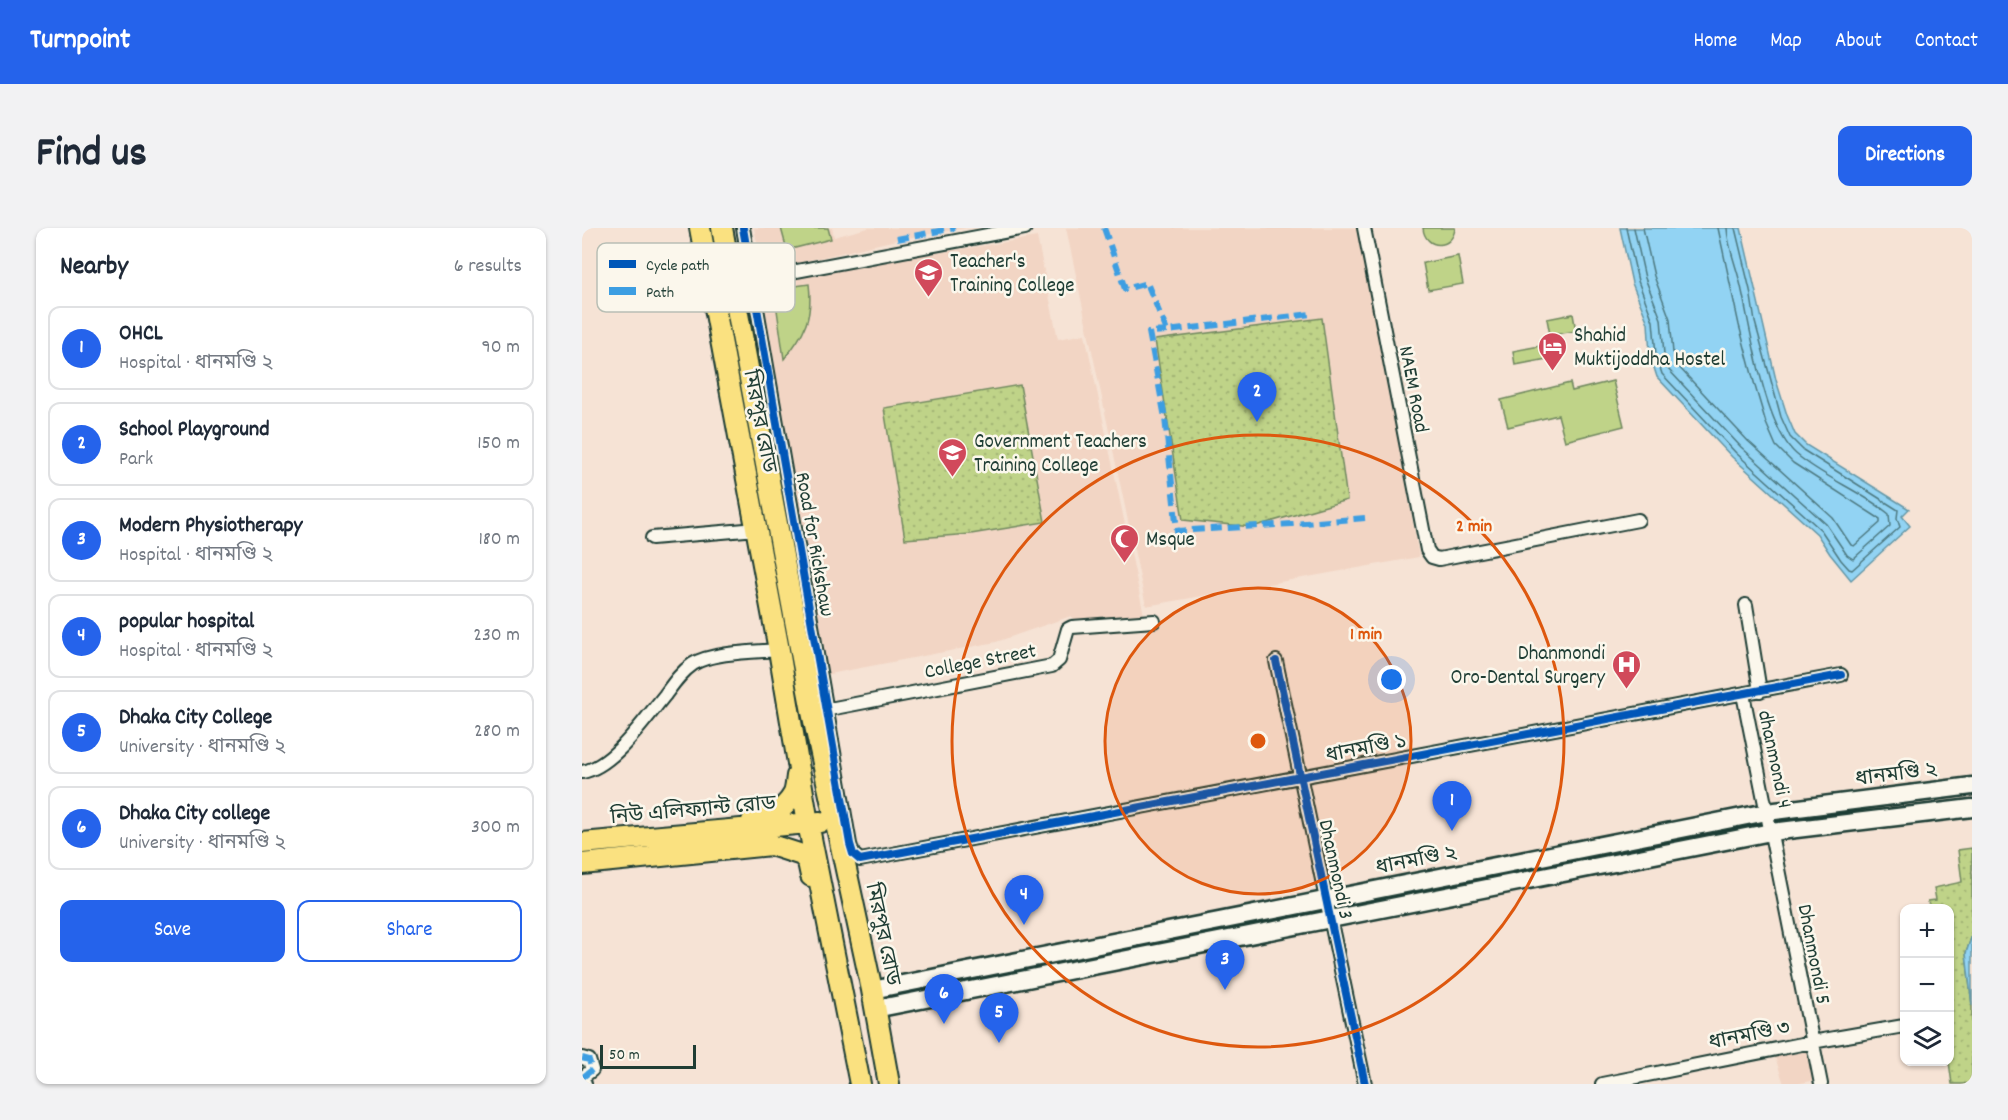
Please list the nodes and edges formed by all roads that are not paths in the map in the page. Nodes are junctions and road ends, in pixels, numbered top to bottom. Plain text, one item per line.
1 (699, 228) edge
2 (722, 228) edge
3 (743, 228) edge
4 (1025, 228) edge
5 (1364, 228) edge
6 (702, 243) edge
7 (725, 243) edge
8 (746, 243) edge
9 (795, 272) edge
10 (715, 312) edge
11 (739, 312) edge
12 (758, 312) edge
13 (1638, 520) dead end
14 (757, 529) junction
15 (652, 538) dead end
16 (1746, 605) dead end
17 (1154, 621) dead end
18 (779, 650) junction
19 (1276, 661) dead end
20 (1841, 675) dead end
21 (1760, 691) junction
22 (1743, 694) junction
23 (819, 711) junction
24 (798, 766) junction
25 (582, 772) edge
26 (1300, 778) junction
27 (1972, 786) edge
28 (1972, 807) edge
29 (1767, 812) junction
30 (834, 820) junction
31 (808, 823) junction
32 (705, 832) junction
33 (1771, 832) junction
34 (582, 843) edge
35 (863, 861) joint
36 (582, 864) edge
37 (1325, 900) junction
38 (1329, 919) junction
39 (873, 1000) junction
40 (846, 1012) junction
41 (1900, 1027) edge
42 (1812, 1042) junction
43 (582, 1058) edge
44 (585, 1084) edge
45 (860, 1084) edge
46 (889, 1084) edge
47 (1365, 1084) edge
48 (1602, 1084) edge
49 (1821, 1084) edge

1 - 6 highway, মিরপুর রোড
2 - 7 highway, মিরপুর রোড
3 - 8 street, Road for Rickshaw
4 - 9 street
5 - 13 street, NAEM Road
10 - 14 highway, মিরপুর রোড
11 - 23 highway, মিরপুর রোড
12 - 23 street, Road for Rickshaw
14 - 15 street
14 - 18 highway, মিরপুর রোড
16 - 21 street
17 - 23 street, College Street
18 - 24 highway, মিরপুর রোড
18 - 25 street
19 - 26 street, Dhanmondi 3
20 - 21 street, ধানমণ্ডি ১
21 - 22 street, ধানমণ্ডি ১
22 - 26 street, ধানমণ্ডি ১
22 - 29 street, dhanmondi 4
23 - 30 highway, মিরপুর রোড
23 - 35 street, Road for Rickshaw
24 - 31 highway, মিরপুর রোড
24 - 32 highway
26 - 35 street, ধানমণ্ডি ১
26 - 37 street, Dhanmondi 3
27 - 29 main road, ধানমণ্ডি ২
28 - 33 main road, ধানমণ্ডি ২
29 - 33 street, dhanmondi 4
29 - 37 main road, ধানমণ্ডি ২
30 - 31 highway, নিউ এলিফ্যান্ট রোড
30 - 39 highway, মিরপুর রোড
31 - 32 highway, নিউ এলিফ্যান্ট রোড
31 - 40 highway, মিরপুর রোড
32 - 34 highway, নিউ এলিফ্যান্ট রোড
33 - 38 main road, ধানমণ্ডি ২
33 - 42 street, Dhanmondi 5
36 - 40 highway, নিউ এলিফ্যান্ট রোড
37 - 38 street, Dhanmondi 3
37 - 39 main road, ধানমণ্ডি ২
38 - 39 main road, ধানমণ্ডি ২
38 - 47 street, Dhanmondi 3
39 - 46 highway, মিরপুর রোড
40 - 45 highway, মিরপুর রোড
41 - 42 street, ধানমণ্ডি ৩
42 - 48 street, ধানমণ্ডি ৩
42 - 49 street, Dhanmondi 5
43 - 44 street

